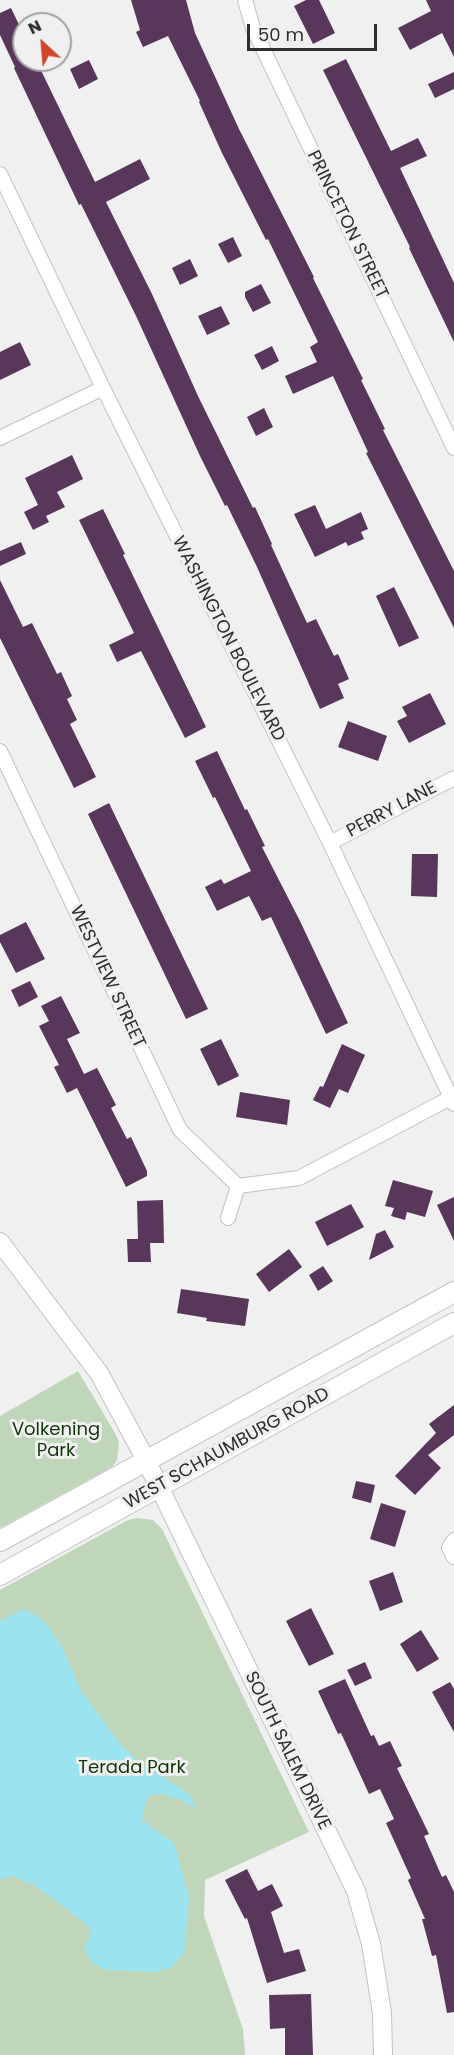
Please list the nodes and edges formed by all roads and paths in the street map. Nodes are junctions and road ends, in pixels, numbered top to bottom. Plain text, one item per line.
1 (245, 0) edge
2 (0, 174) edge
3 (103, 388) junction
4 (0, 438) edge
5 (454, 448) edge
6 (0, 751) edge
7 (454, 778) edge
8 (330, 843) junction
9 (453, 1099) edge
10 (238, 1186) junction
11 (228, 1218) dead end
12 (0, 1242) edge
13 (454, 1292) edge
14 (454, 1323) edge
15 (146, 1460) junction
16 (159, 1488) junction
17 (454, 1540) edge
18 (0, 1541) edge
19 (454, 1557) edge
20 (0, 1575) edge
21 (383, 2055) edge

1 - 5 street, PRINCETON STREET
2 - 3 street, WASHINGTON BOULEVARD
3 - 4 street
3 - 8 street, WASHINGTON BOULEVARD
6 - 10 street, WESTVIEW STREET
7 - 8 street, PERRY LANE
8 - 9 street, WASHINGTON BOULEVARD
9 - 10 street
10 - 11 street
12 - 15 street, SOUTH SALEM DRIVE
13 - 15 main road, WEST SCHAUMBURG ROAD
14 - 16 main road, WEST SCHAUMBURG ROAD
15 - 16 street, SOUTH SALEM DRIVE
15 - 18 main road, WEST SCHAUMBURG ROAD
16 - 20 main road, WEST SCHAUMBURG ROAD
16 - 21 street, SOUTH SALEM DRIVE
17 - 19 street

